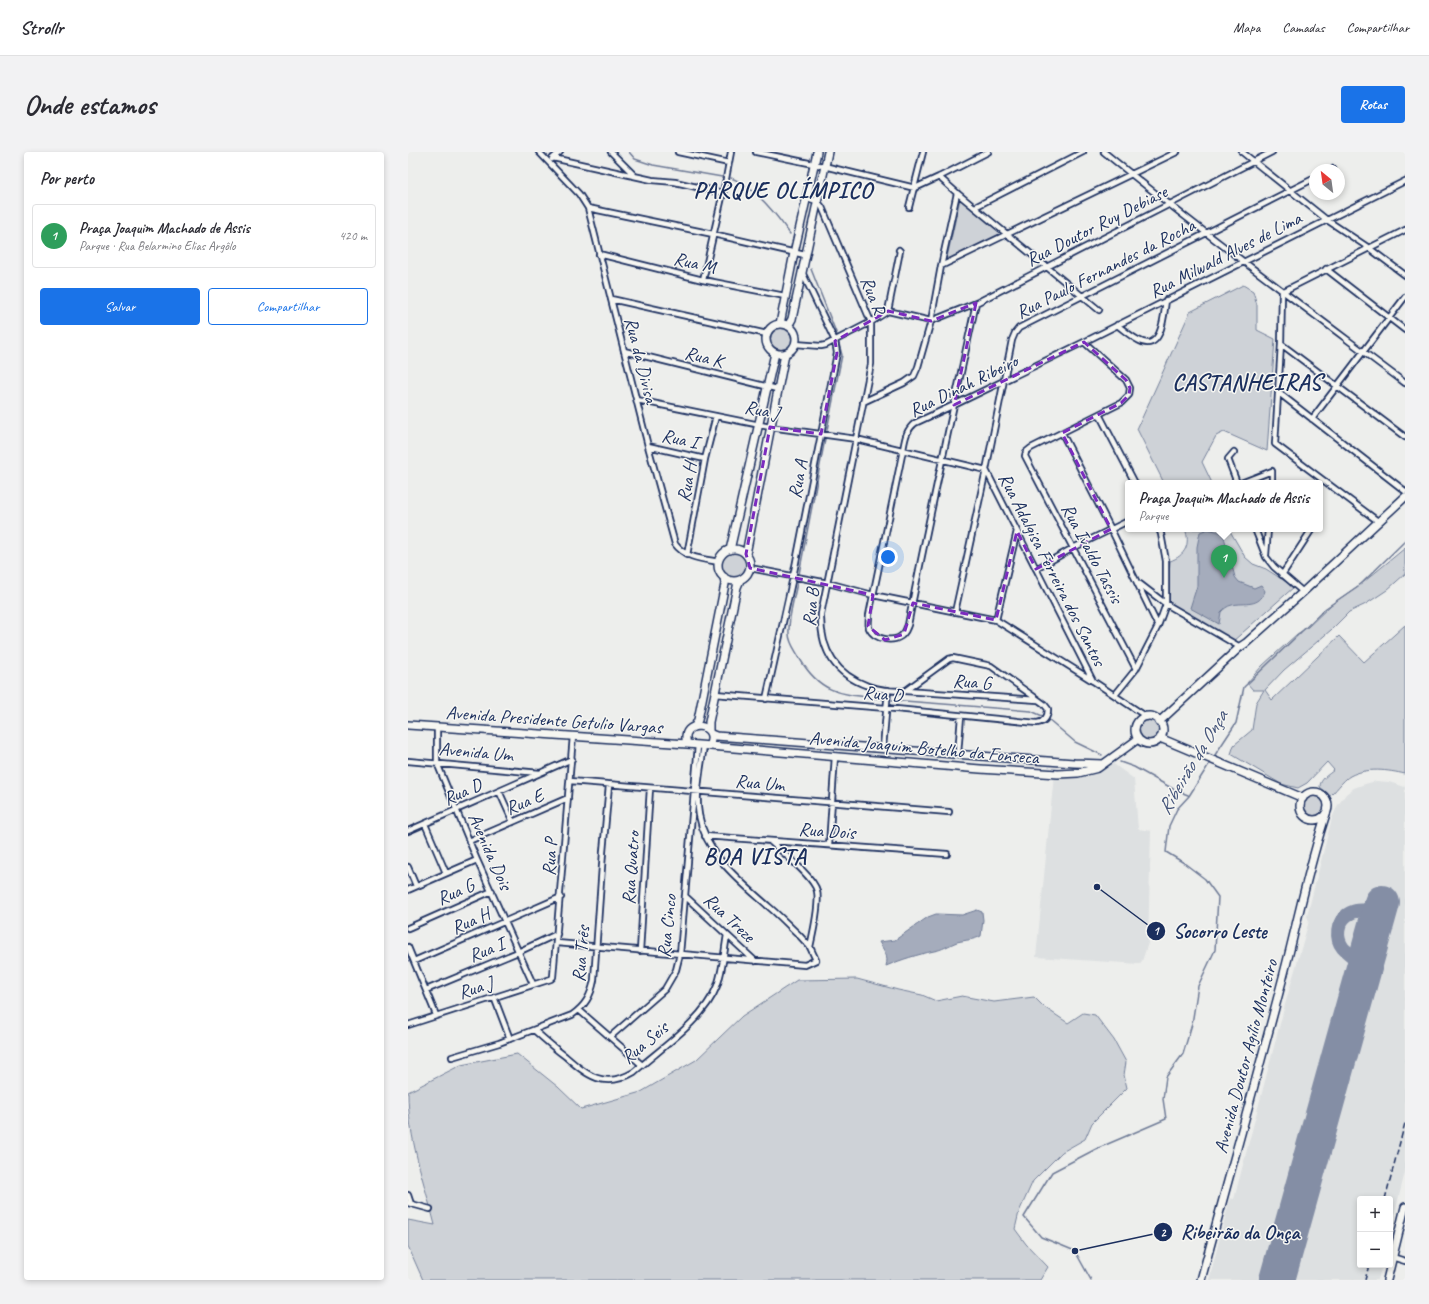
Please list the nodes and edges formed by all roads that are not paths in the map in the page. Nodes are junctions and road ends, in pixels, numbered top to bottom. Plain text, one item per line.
1 (539, 152) edge
2 (560, 152) edge
3 (611, 152) edge
4 (678, 152) edge
5 (731, 152) edge
6 (756, 152) edge
7 (817, 152) edge
8 (828, 152) edge
9 (923, 152) edge
10 (987, 152) edge
11 (1083, 152) edge
12 (1104, 152) edge
13 (1177, 152) edge
14 (1242, 152) edge
15 (1272, 152) edge
16 (551, 161) junction
17 (1254, 161) junction
18 (729, 163) junction
19 (815, 165) junction
20 (826, 166) junction
21 (1131, 174) junction
22 (634, 176) junction
23 (939, 177) junction
24 (1309, 181) edge
25 (1405, 181) edge
26 (915, 188) junction
27 (1290, 190) junction
28 (723, 193) junction
29 (958, 193) junction
30 (807, 198) junction
31 (817, 201) junction
32 (1170, 205) junction
33 (909, 207) dead end
34 (975, 207) junction
35 (588, 208) junction
36 (1327, 220) junction
37 (1405, 230) edge
38 (1206, 233) junction
39 (713, 234) junction
40 (1008, 234) junction
41 (1369, 248) junction
42 (899, 250) dead end
43 (794, 253) junction
44 (599, 254) junction
45 (805, 255) junction
46 (1244, 262) junction
47 (941, 266) junction
48 (1048, 266) junction
49 (1326, 269) junction
50 (801, 270) junction
51 (1405, 275) edge
52 (703, 280) junction
53 (1282, 292) junction
54 (785, 296) junction
55 (1083, 296) junction
56 (1405, 297) edge
57 (611, 299) junction
58 (1166, 300) junction
59 (976, 303) junction
60 (888, 310) junction
61 (1099, 310) dead end
62 (1389, 318) junction
63 (931, 321) junction
64 (871, 322) junction
65 (780, 324) junction
66 (1117, 325) junction
67 (788, 326) junction
68 (1405, 330) edge
69 (1102, 333) joint
70 (767, 334) junction
71 (835, 341) junction
72 (1084, 342) junction
73 (795, 344) junction
74 (1281, 344) junction
75 (624, 351) junction
76 (1363, 352) junction
77 (775, 353) junction
78 (785, 354) junction
79 (1004, 381) junction
80 (1405, 383) edge
81 (1337, 386) junction
82 (766, 387) junction
83 (777, 389) junction
84 (1279, 394) junction
85 (637, 400) junction
86 (863, 402) junction
87 (954, 405) junction
88 (1099, 414) junction
89 (716, 416) junction
90 (1312, 419) junction
91 (758, 424) junction
92 (770, 427) junction
93 (1062, 433) junction
94 (821, 434) junction
95 (1405, 436) edge
96 (856, 439) junction
97 (648, 446) junction
98 (903, 450) junction
99 (1234, 452) dead end
100 (706, 459) junction
101 (942, 460) junction
102 (986, 470) junction
103 (1133, 480) edge
104 (1236, 480) edge
105 (1249, 480) edge
106 (1272, 480) edge
107 (1405, 491) edge
108 (1405, 497) edge
109 (1125, 522) edge
110 (1379, 522) junction
111 (1111, 529) junction
112 (1017, 531) junction
113 (1160, 532) edge
114 (1256, 532) edge
115 (1268, 532) edge
116 (1310, 532) edge
117 (1073, 548) junction
118 (730, 550) junction
119 (746, 554) junction
120 (687, 555) junction
121 (1266, 557) junction
122 (719, 562) junction
123 (750, 568) junction
124 (1036, 569) junction
125 (1282, 575) junction
126 (724, 577) junction
127 (793, 577) junction
128 (740, 580) junction
129 (1138, 582) junction
130 (828, 583) junction
131 (1303, 592) junction
132 (873, 595) junction
133 (913, 603) junction
134 (1166, 604) junction
135 (955, 612) junction
136 (996, 620) junction
137 (1158, 626) junction
138 (1240, 647) junction
139 (1136, 669) junction
140 (706, 678) junction
141 (718, 680) junction
142 (1093, 681) junction
143 (888, 690) junction
144 (905, 692) junction
145 (715, 694) junction
146 (1115, 695) junction
147 (766, 699) junction
148 (1038, 700) junction
149 (886, 708) junction
150 (961, 716) junction
151 (1147, 716) junction
152 (1160, 722) junction
153 (408, 725) edge
154 (437, 726) junction
155 (695, 726) junction
156 (710, 732) junction
157 (573, 736) junction
158 (1160, 738) junction
159 (1138, 739) junction
160 (687, 744) junction
161 (704, 745) junction
162 (883, 748) junction
163 (958, 754) junction
164 (835, 756) junction
165 (572, 759) junction
166 (408, 761) edge
167 (437, 763) junction
168 (1104, 764) junction
169 (540, 773) junction
170 (570, 781) junction
171 (609, 784) junction
172 (650, 788) junction
173 (499, 791) junction
174 (696, 792) junction
175 (568, 798) junction
176 (1302, 798) junction
177 (832, 802) junction
178 (456, 810) junction
179 (1327, 811) junction
180 (949, 812) dead end
181 (1312, 820) junction
182 (513, 822) junction
183 (425, 824) junction
184 (408, 831) edge
185 (705, 836) junction
186 (1318, 840) junction
187 (469, 841) junction
188 (770, 841) junction
189 (829, 846) junction
190 (948, 854) dead end
191 (477, 860) junction
192 (408, 867) edge
193 (446, 873) junction
194 (416, 886) junction
195 (408, 890) edge
196 (492, 891) junction
197 (685, 896) junction
198 (561, 897) junction
199 (506, 921) junction
200 (408, 928) edge
201 (557, 934) junction
202 (727, 935) junction
203 (557, 944) junction
204 (408, 947) edge
205 (597, 947) junction
206 (810, 947) junction
207 (640, 951) junction
208 (518, 952) junction
209 (680, 954) junction
210 (723, 958) junction
211 (414, 961) junction
212 (755, 961) junction
213 (551, 979) joint
214 (533, 984) junction
215 (426, 990) junction
216 (494, 997) junction
217 (579, 1010) junction
218 (436, 1015) junction
219 (408, 1025) edge
220 (534, 1030) junction
221 (610, 1037) junction
222 (510, 1039) junction
223 (452, 1057) dead end
224 (642, 1065) junction
225 (408, 1195) edge
226 (410, 1204) edge
227 (1405, 1207) edge
228 (430, 1210) dead end
229 (1393, 1253) edge
230 (1393, 1257) edge
231 (1405, 1261) edge
232 (1390, 1268) edge
233 (1201, 1280) edge
234 (1387, 1280) edge

1 - 16 street, Rua da Divisa
2 - 16 street
3 - 22 street
4 - 18 street
5 - 18 street
6 - 19 street
7 - 19 street
8 - 20 street
9 - 26 street
10 - 23 street
11 - 34 street
12 - 21 street
13 - 21 street
14 - 17 street
15 - 17 street, Rua Doutor Ruy Debiase
16 - 22 street
16 - 35 street, Rua da Divisa
17 - 27 street
17 - 32 street, Rua Doutor Ruy Debiase
18 - 28 street
19 - 20 street
19 - 30 street
20 - 26 street
20 - 31 street
21 - 32 street
21 - 40 street
22 - 28 street
23 - 26 street
23 - 29 street
24 - 27 street, Rua Paulo Fernandes da Rocha
25 - 36 street, Rua Milwald Alves de Lima
26 - 33 street
27 - 36 street
27 - 38 street, Rua Paulo Fernandes da Rocha
28 - 39 street
29 - 34 street
29 - 47 street
30 - 31 street
30 - 43 street
31 - 45 street
31 - 64 street, Rua R
32 - 38 street
32 - 48 street, Rua Doutor Ruy Debiase
34 - 40 street
35 - 39 street
35 - 44 street, Rua da Divisa
36 - 41 street
36 - 46 street, Rua Milwald Alves de Lima
37 - 41 street
38 - 46 street
38 - 55 street, Rua Paulo Fernandes da Rocha
39 - 43 street
39 - 52 street
40 - 47 street
40 - 48 street
41 - 49 street
41 - 51 street
42 - 60 street
43 - 45 street
43 - 54 street
44 - 52 street, Rua M
44 - 57 street, Rua da Divisa
45 - 50 street
46 - 53 street
46 - 58 street, Rua Milwald Alves de Lima
47 - 63 street
48 - 55 street
48 - 59 street, Rua Doutor Ruy Debiase
49 - 53 street
49 - 62 street
50 - 67 street
50 - 71 street, Rua A
52 - 54 street, Rua M
53 - 74 street
53 - 76 street
54 - 65 street
55 - 61 street
55 - 79 street, Rua Paulo Fernandes da Rocha
56 - 62 street
57 - 70 street
57 - 75 street, Rua da Divisa
58 - 66 street, Rua Milwald Alves de Lima
58 - 66 street
59 - 63 street, Rua Doutor Ruy Debiase
59 - 87 street
60 - 63 street
60 - 64 street
62 - 68 street
62 - 76 street
63 - 86 street
64 - 71 street
64 - 86 street, Rua R
65 - 67 street
65 - 70 street
66 - 69 street, Rua Milwald Alves de Lima
67 - 73 street
69 - 72 street, Rua Dinah Ribeiro
70 - 77 street
71 - 73 street
71 - 94 street, Rua A
72 - 79 street, Rua Dinah Ribeiro
72 - 88 street
73 - 78 street
74 - 81 street
74 - 84 street
75 - 82 street, Rua K
75 - 85 street, Rua da Divisa
76 - 80 street
76 - 81 street
77 - 78 street
77 - 82 street
78 - 83 street
79 - 87 street, Rua Dinah Ribeiro
79 - 102 street, Rua Paulo Fernandes da Rocha
81 - 90 street
81 - 95 street
82 - 83 street, Rua K
82 - 91 street
83 - 92 street
84 - 90 street
84 - 110 street
85 - 89 street, Rua J
85 - 97 street, Rua da Divisa
86 - 96 street, Rua R
87 - 98 street, Rua Dinah Ribeiro
87 - 101 street
88 - 93 street
88 - 103 street
89 - 91 street, Rua J
89 - 100 street, Rua H
90 - 107 street
91 - 92 street, Rua J
91 - 118 street
92 - 94 street, Rua J
92 - 119 street
93 - 111 street
93 - 117 street, Rua Ivaldo Tassis
94 - 96 street, Rua J
94 - 127 street, Rua A
96 - 98 street, Rua J
96 - 130 street, Rua B
97 - 100 street, Rua I
97 - 120 street, Rua da Divisa
98 - 101 street, Rua J
98 - 132 street, Rua Dinah Ribeiro
99 - 104 street
100 - 120 street, Rua H
101 - 102 street, Rua J
101 - 133 street
102 - 112 street, Rua Adalgisa Ferreira dos Santos
102 - 135 street, Rua Paulo Fernandes da Rocha
105 - 106 street
108 - 110 street
109 - 111 street
110 - 131 street
111 - 117 street
111 - 129 street
112 - 124 street, Rua Adalgisa Ferreira dos Santos
112 - 136 street
113 - 134 street
114 - 121 street
115 - 121 street
116 - 125 street
117 - 124 street
117 - 139 street, Rua Ivaldo Tassis
118 - 119 street
118 - 122 street
119 - 123 street
120 - 122 street
121 - 125 street
122 - 126 street
123 - 127 street
123 - 128 street
124 - 142 street, Rua Adalgisa Ferreira dos Santos
125 - 131 street
126 - 128 street
126 - 140 street
127 - 130 street
127 - 147 street, Rua A
128 - 141 street
129 - 134 street
129 - 137 street
130 - 132 street
130 - 143 street, Rua B
131 - 138 street
132 - 133 street
132 - 133 street, Rua Dinah Ribeiro
133 - 135 street
134 - 137 street
134 - 138 street
135 - 136 street
136 - 142 street
137 - 139 street
138 - 152 street
139 - 146 street
140 - 141 street
140 - 155 street
141 - 145 street
142 - 146 street
143 - 144 street, Rua B
143 - 149 street
144 - 148 street, Rua G
144 - 148 street
145 - 147 street, Rua D
145 - 156 street
146 - 151 street
147 - 149 street, Rua D
148 - 150 street, Rua D
149 - 150 street, Rua D
149 - 162 street
150 - 163 street
151 - 152 street
151 - 159 street
152 - 158 street
153 - 154 street, Avenida Presidente Getulio Vargas
154 - 157 street, Avenida Presidente Getulio Vargas
154 - 167 street, Avenida Dois
155 - 156 street
155 - 160 street
156 - 161 street
156 - 162 street
157 - 160 street, Avenida Presidente Getulio Vargas
157 - 165 street, Rua P
158 - 159 street
158 - 176 street
159 - 168 street, Avenida Joaquim Botelho da Fonseca
160 - 161 street, Avenida Presidente Getulio Vargas
161 - 164 street, Avenida Joaquim Botelho da Fonseca
161 - 174 street
162 - 163 street
163 - 168 street
164 - 168 street, Avenida Joaquim Botelho da Fonseca
164 - 177 street
165 - 169 street, Rua D
165 - 170 street, Rua P
166 - 167 street, Avenida Um
167 - 169 street, Avenida Um
167 - 178 street, Avenida Dois
169 - 173 street, Rua D
170 - 171 street, Rua Um
170 - 175 street, Rua P
171 - 172 street, Rua Um
171 - 205 street, Rua Três
172 - 174 street, Rua Um
172 - 207 street, Rua Quatro
173 - 178 street, Rua D
173 - 182 street
174 - 177 street, Rua Um
174 - 185 street
174 - 197 street, Rua Cinco
175 - 182 street, Rua E
175 - 198 street, Rua P
176 - 179 street
176 - 181 street
177 - 180 street, Rua Um
177 - 189 street
178 - 183 street, Rua D
178 - 187 street, Avenida Dois
179 - 181 street
179 - 186 street, Avenida Doutor Agílio Monteiro
181 - 186 street
182 - 187 street, Rua E
183 - 184 street, Rua D
183 - 193 street
185 - 188 street, Rua Dois
185 - 206 street
186 - 233 street, Avenida Doutor Agílio Monteiro
187 - 191 street, Avenida Dois
188 - 189 street, Rua Dois
188 - 206 street
189 - 190 street, Rua Dois
191 - 193 street
191 - 196 street, Avenida Dois
192 - 194 street
193 - 194 street
194 - 195 street
196 - 199 street, Avenida Dois
196 - 200 street, Rua G
197 - 202 street, Rua Treze
197 - 209 street, Rua Cinco
198 - 199 street, Rua H
198 - 201 street, Rua P
199 - 208 street, Avenida Dois
199 - 211 street, Rua H
201 - 203 street, Rua P
201 - 208 street, Rua I
202 - 210 street, Rua Seis
202 - 212 street, Rua Treze
203 - 205 street
203 - 213 street, Rua P
204 - 211 street
205 - 207 street
205 - 217 street, Rua Três
206 - 212 street
207 - 209 street
208 - 214 street, Avenida Dois
208 - 215 street, Rua I
209 - 210 street
209 - 221 street, Rua Cinco
210 - 212 street
210 - 224 street, Rua Seis
211 - 215 street
213 - 214 street, Rua J
214 - 216 street, Rua J
215 - 218 street
216 - 218 street, Rua J
216 - 222 street
217 - 220 street, Rua Três
217 - 221 street
218 - 219 street, Rua J
220 - 222 street, Rua Três
220 - 224 street, Rua Seis
221 - 224 street
222 - 223 street, Rua Três
225 - 226 street
226 - 228 street
227 - 229 street
230 - 231 street
232 - 234 street

